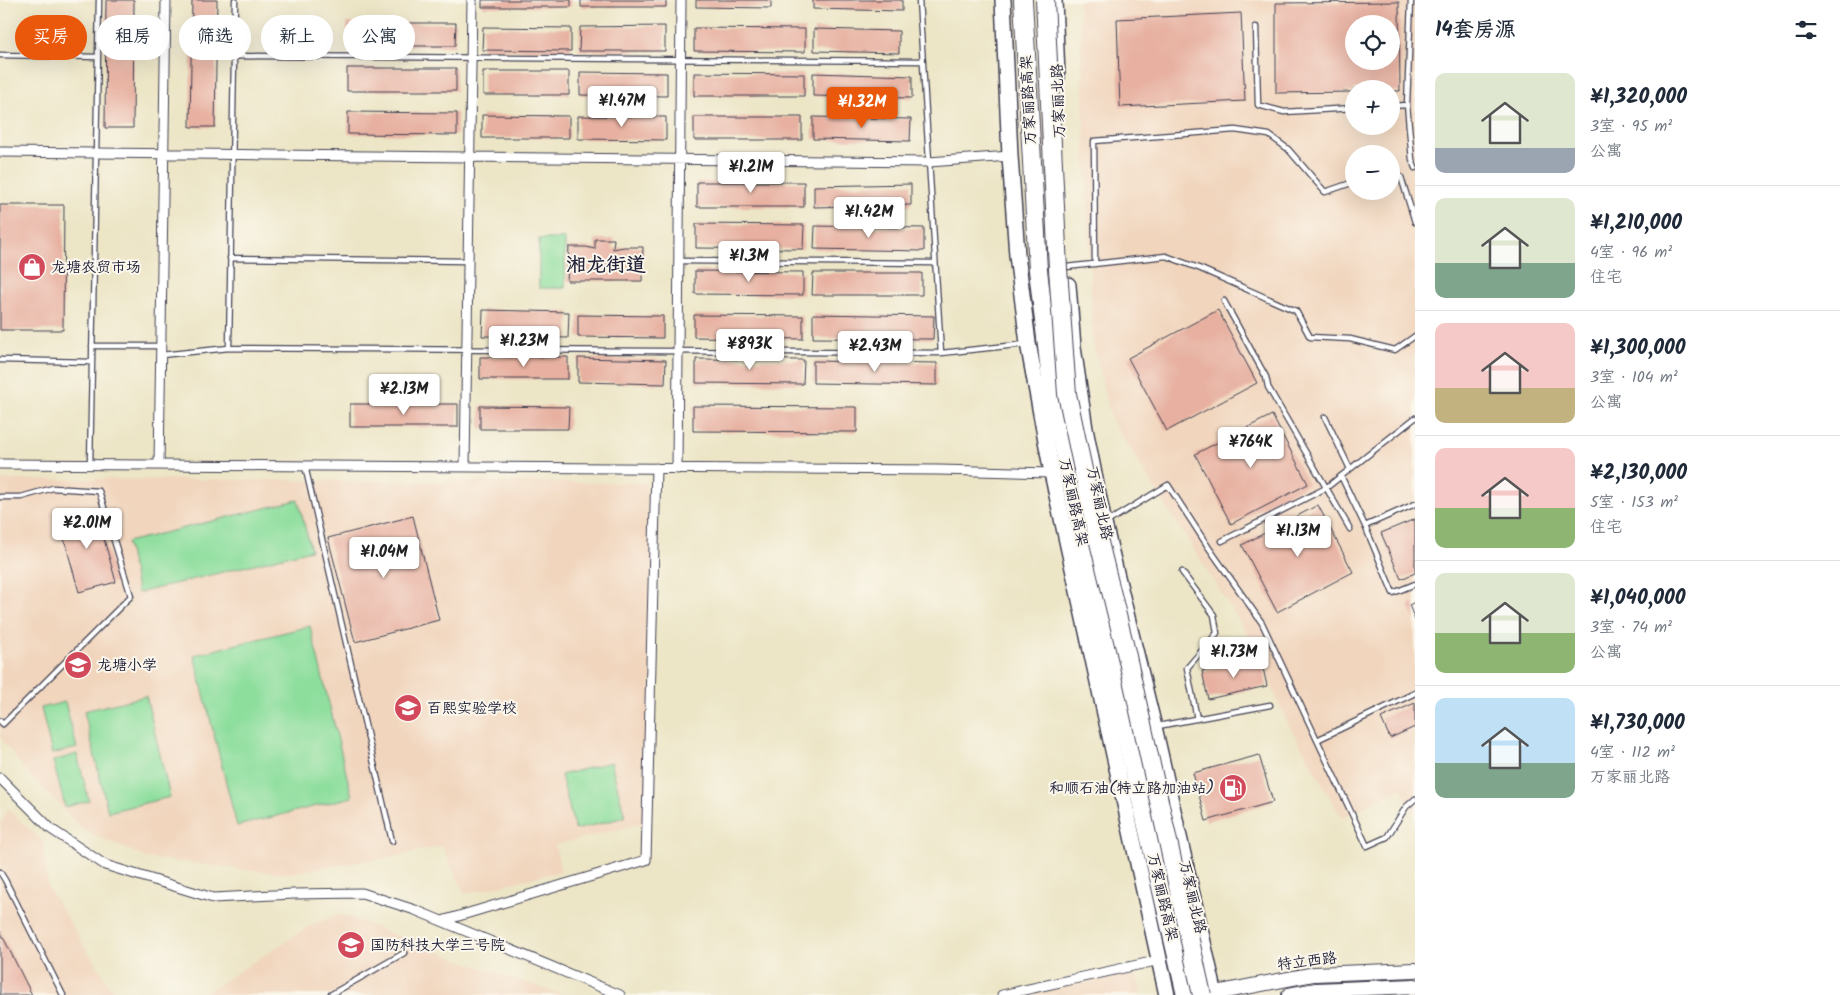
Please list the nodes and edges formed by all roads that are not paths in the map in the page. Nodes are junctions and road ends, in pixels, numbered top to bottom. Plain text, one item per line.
1 (99, 0) edge
2 (166, 0) edge
3 (235, 0) edge
4 (472, 0) edge
5 (681, 0) edge
6 (920, 0) edge
7 (1003, 0) edge
8 (1023, 0) edge
9 (1045, 0) edge
10 (1054, 0) edge
11 (1411, 0) edge
12 (99, 15) edge
13 (235, 15) edge
14 (1256, 27) dead end
15 (0, 55) edge
16 (97, 56) edge
17 (251, 56) edge
18 (472, 58) junction
19 (98, 60) edge
20 (234, 60) edge
21 (680, 60) junction
22 (923, 62) junction
23 (1400, 105) edge
24 (1407, 105) junction
25 (1345, 109) edge
26 (0, 152) edge
27 (96, 153) junction
28 (163, 154) junction
29 (232, 154) junction
30 (1010, 156) junction
31 (470, 157) junction
32 (680, 159) junction
33 (929, 162) junction
34 (1415, 168) edge
35 (1400, 177) edge
36 (1345, 185) edge
37 (1415, 222) edge
38 (230, 258) junction
39 (468, 261) junction
40 (679, 261) junction
41 (935, 263) junction
42 (1095, 264) junction
43 (1066, 267) junction
44 (1224, 301) dead end
45 (1415, 336) edge
46 (1028, 343) junction
47 (92, 346) junction
48 (229, 348) junction
49 (161, 350) junction
50 (466, 350) junction
51 (678, 351) junction
52 (941, 353) junction
53 (0, 360) edge
54 (92, 362) junction
55 (1325, 418) dead end
56 (1415, 418) edge
57 (0, 464) edge
58 (90, 465) junction
59 (160, 465) junction
60 (305, 466) junction
61 (465, 467) junction
62 (656, 468) junction
63 (677, 468) junction
64 (1350, 469) junction
65 (1052, 474) junction
66 (1341, 476) junction
67 (1326, 488) junction
68 (0, 497) edge
69 (1415, 504) edge
70 (1104, 524) junction
71 (1365, 526) junction
72 (1350, 529) dead end
73 (1222, 541) dead end
74 (1182, 572) dead end
75 (1415, 584) edge
76 (1415, 693) edge
77 (1270, 704) dead end
78 (1197, 719) junction
79 (0, 721) edge
80 (1154, 727) junction
81 (1317, 740) junction
82 (0, 778) edge
83 (1415, 799) edge
84 (392, 841) dead end
85 (0, 872) edge
86 (442, 921) junction
87 (404, 952) dead end
88 (1160, 960) junction
89 (1415, 970) edge
90 (1415, 986) edge
91 (1209, 994) edge
92 (63, 995) edge
93 (330, 995) edge
94 (620, 995) edge
95 (1002, 995) edge
96 (1167, 995) edge
97 (1186, 995) edge
98 (1289, 995) edge

1 - 12 lane
2 - 28 street
3 - 13 lane
4 - 18 street
5 - 21 street
6 - 22 lane
7 - 30 main road
8 - 97 highway, 万家丽路高架
9 - 91 highway, 万家丽路高架, bridge
10 - 43 main road, 万家丽北路
11 - 24 lane
14 - 25 lane
15 - 16 lane
17 - 18 lane
18 - 21 lane
18 - 31 street
19 - 27 lane
20 - 29 lane
21 - 22 lane
21 - 32 street
22 - 33 lane
23 - 24 lane
24 - 34 lane
26 - 27 street
27 - 28 street
27 - 47 lane
28 - 29 street
28 - 49 street
29 - 31 street
29 - 38 lane
30 - 33 street
30 - 46 main road
31 - 32 street
31 - 39 street
32 - 33 street
32 - 40 street
33 - 41 lane
35 - 37 lane
36 - 42 lane
38 - 39 lane
38 - 48 lane
39 - 50 street
40 - 41 lane
40 - 51 street
41 - 52 lane
42 - 43 lane
42 - 45 lane
43 - 70 main road, 万家丽北路
44 - 67 lane
46 - 52 lane
46 - 65 main road
47 - 49 lane
47 - 54 lane
48 - 49 lane
48 - 50 lane
49 - 59 street
50 - 51 lane
50 - 61 street
51 - 52 lane
51 - 63 street
53 - 54 lane
54 - 58 lane
55 - 64 lane
56 - 64 lane
57 - 58 street
58 - 59 street
59 - 60 street
60 - 61 street
60 - 84 lane
61 - 62 street
62 - 63 street
62 - 86 street
63 - 65 street
64 - 66 lane
65 - 88 main road
66 - 67 lane
66 - 71 lane
67 - 72 lane
67 - 73 lane
68 - 79 lane
69 - 71 lane
70 - 80 main road, 万家丽北路
70 - 81 lane
71 - 75 lane
74 - 78 lane
76 - 81 lane
77 - 78 lane
78 - 80 lane
80 - 91 main road, 万家丽北路
81 - 83 lane
82 - 86 street
85 - 92 lane
86 - 94 street
87 - 93 lane
88 - 95 street
88 - 96 main road
89 - 91 main road, 特立西路
90 - 98 main road, 特立西路

